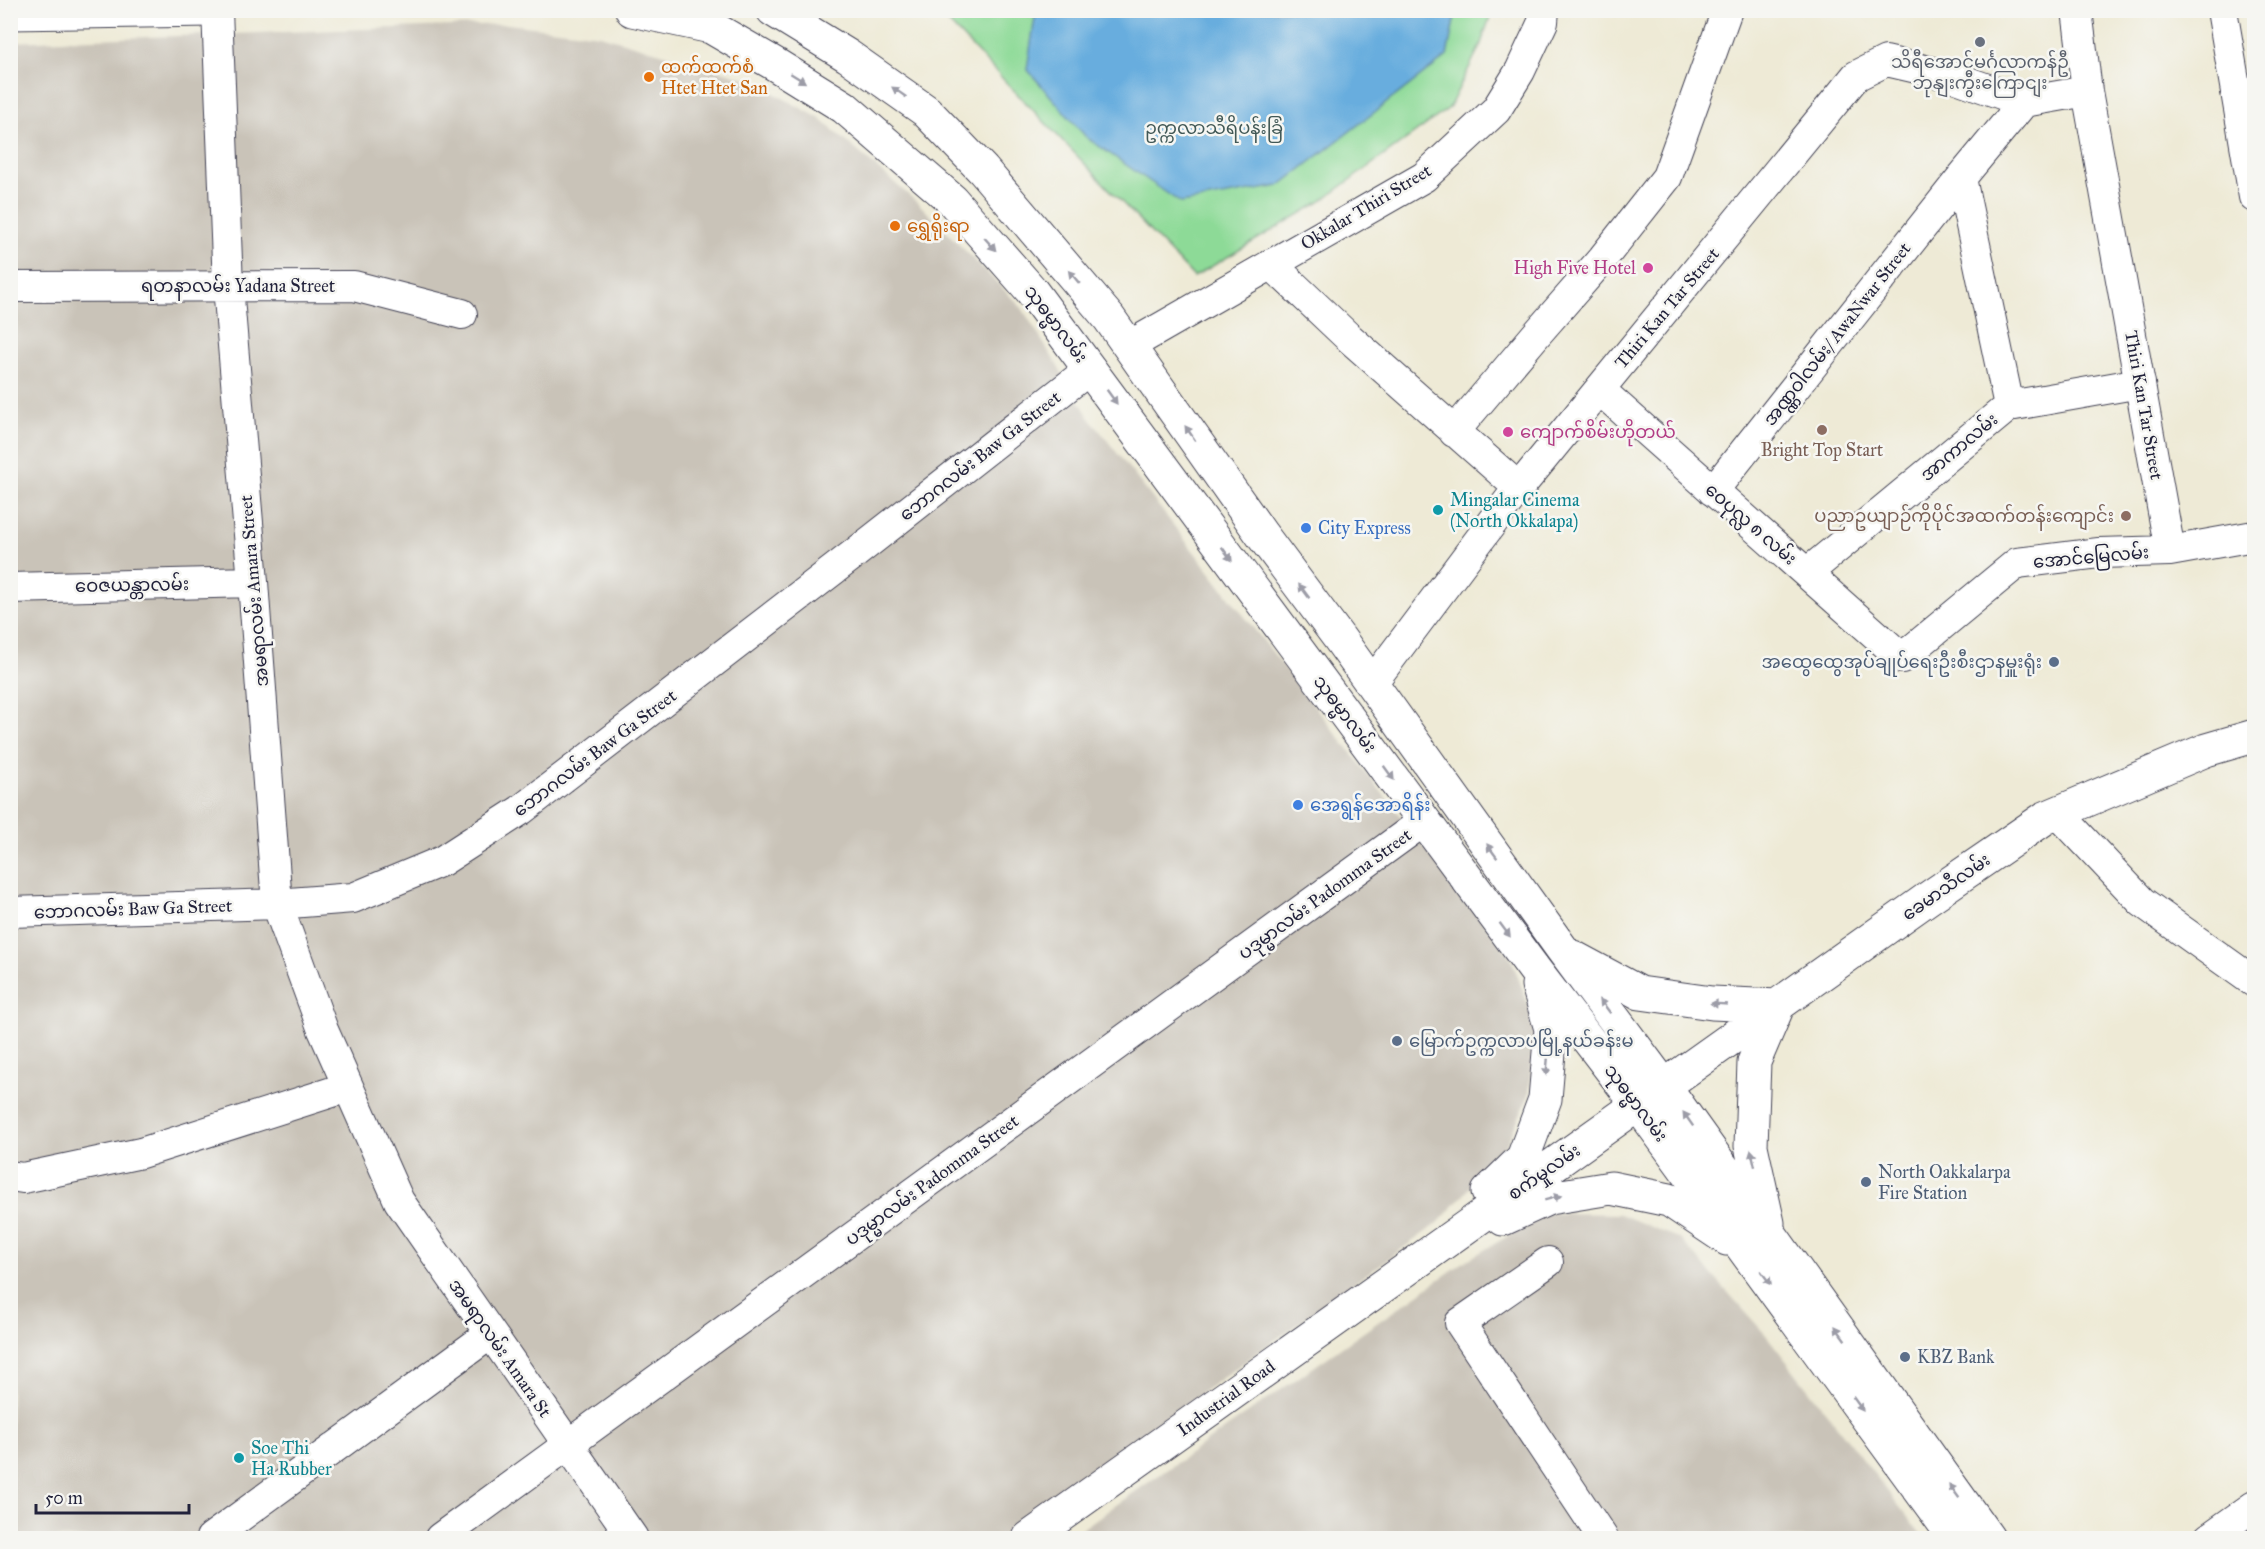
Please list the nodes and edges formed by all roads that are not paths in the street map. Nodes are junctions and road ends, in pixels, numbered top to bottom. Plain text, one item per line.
1 (211, 10) edge
2 (217, 10) edge
3 (632, 10) edge
4 (773, 10) edge
5 (1544, 10) edge
6 (1728, 10) edge
7 (2077, 10) edge
8 (2222, 10) edge
9 (10, 14) edge
10 (697, 19) edge
11 (2243, 56) edge
12 (2087, 91) junction
13 (2024, 102) junction
14 (1961, 178) junction
15 (2254, 197) edge
16 (1271, 264) junction
17 (228, 286) junction
18 (10, 287) edge
19 (462, 314) dead end
20 (1129, 346) junction
21 (1090, 369) junction
22 (2140, 383) junction
23 (1600, 390) junction
24 (2009, 406) junction
25 (1454, 432) junction
26 (1519, 488) junction
27 (1713, 491) junction
28 (2254, 536) edge
29 (2170, 550) junction
30 (1807, 573) junction
31 (254, 582) junction
32 (10, 588) edge
33 (1902, 658) joint
34 (1369, 678) junction
35 (2254, 736) edge
36 (2058, 813) junction
37 (1424, 821) junction
38 (277, 904) junction
39 (10, 912) edge
40 (1562, 949) junction
41 (1534, 969) junction
42 (2254, 982) edge
43 (1778, 1006) junction
44 (348, 1087) junction
45 (1665, 1087) junction
46 (1639, 1106) junction
47 (378, 1152) joint
48 (10, 1176) edge
49 (1758, 1243) junction
50 (1423, 1257) junction
51 (1548, 1262) dead end
52 (490, 1334) junction
53 (568, 1446) junction
54 (2254, 1506) edge
55 (211, 1539) edge
56 (440, 1539) edge
57 (633, 1539) edge
58 (1029, 1539) edge
59 (1603, 1539) edge
60 (1955, 1539) edge
61 (1988, 1539) edge
62 (2210, 1539) edge

1 - 9 main road
2 - 17 street, အမရာလမ်း Amara Street
3 - 10 main road, သုဓမ္မာလမ်း
20 -> 4 main road, သုဓမ္မာလမ်း
5 - 16 street, Okkalar Thiri Street
6 - 25 street
7 - 12 street, Thiri Kan Tar Street
8 - 11 street
10 -> 21 main road, သုဓမ္မာလမ်း
11 - 15 street
12 - 13 street
12 - 22 street, Thiri Kan Tar Street
13 - 14 street, အဏ္ဏဝါလမ်း/ AwaNwar Street
13 - 23 street, Thiri Kan Tar Street
14 - 24 street
14 - 27 street, အဏ္ဏဝါလမ်း/ AwaNwar Street
16 - 20 street, Okkalar Thiri Street
16 - 25 street
17 - 18 street, ရတနာလမ်း Yadana Street
17 - 19 street, ရတနာလမ်း Yadana Street
17 - 31 street, အမရာလမ်း Amara Street
34 -> 20 main road, သုဓမ္မာလမ်း
21 -> 37 main road, သုဓမ္မာလမ်း
21 - 38 street, ဘောဂလမ်း Baw Ga Street
22 - 24 street, အာကာလမ်း
22 - 29 street, Thiri Kan Tar Street
23 - 26 street, Thiri Kan Tar Street
23 - 27 street, ဝေပုလ္လ ၈ လမ်း
24 - 30 street, အာကာလမ်း
25 - 26 street
26 - 34 street, Thiri Kan Tar Street
27 - 30 street, ဝေပုလ္လ ၈ လမ်း
28 - 29 street, အောင်မြေလမ်း
29 - 33 street, အောင်မြေလမ်း
30 - 33 street, ဝေပုလ္လ ၈ လမ်း
31 - 32 street, ဝေဇယန္တာလမ်း
31 - 38 street, အမရာလမ်း Amara Street
40 -> 34 main road, သုဓမ္မာလမ်း
35 - 36 main road, ခေမာသီလမ်း
36 - 42 street
36 - 43 main road, ခေမာသီလမ်း
37 -> 41 main road, သုဓမ္မာလမ်း
37 - 53 street, ပဒုမ္မာလမ်း Padomma Street
38 - 39 street, ဘောဂလမ်း Baw Ga Street
38 - 44 street, အမရာလမ်း Amara Street
43 -> 40 main road
45 -> 40 main road, သုဓမ္မာလမ်း
41 - 46 main road, သုဓမ္မာလမ်း
41 -> 50 main road
43 - 45 main road, ခေမာသီလမ်း
49 -> 43 main road
44 - 47 street, အမရာလမ်း Amara Street
44 - 48 street
45 - 46 main road, စက်မှုလမ်း
49 -> 45 main road, သုဓမ္မာလမ်း
46 - 49 main road, သုဓမ္မာလမ်း
46 - 50 main road, စက်မှုလမ်း
47 - 52 street, အမရာလမ်း Amara St
50 -> 49 main road
49 -> 60 main road, သုဓမ္မာလမ်း
61 -> 49 main road, သုဓမ္မာလမ်း
50 - 58 main road, Industrial Road
51 - 59 street
52 - 53 street, အမရာလမ်း Amara St
52 - 55 street
53 - 56 street, ပဒုမ္မာလမ်း Padomma Street
53 - 57 street, အမရာလမ်း Amara St
54 - 62 street

